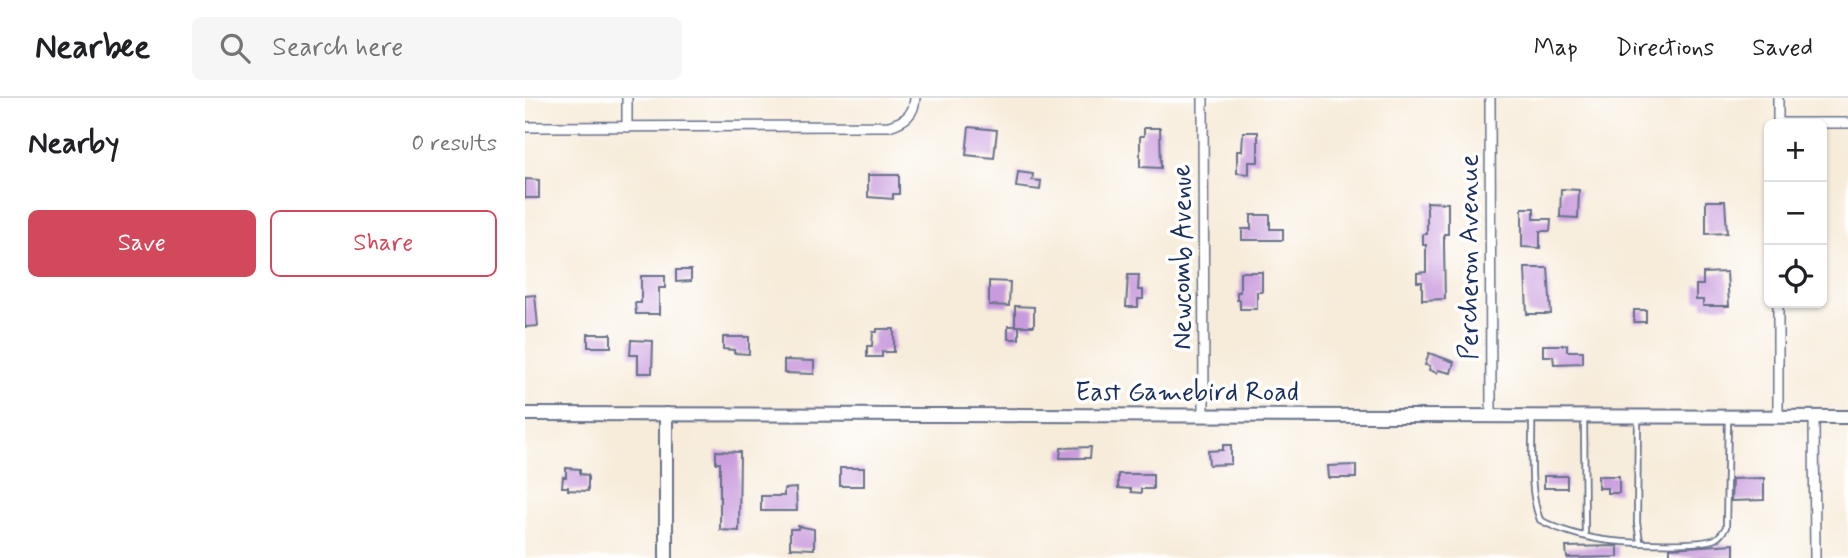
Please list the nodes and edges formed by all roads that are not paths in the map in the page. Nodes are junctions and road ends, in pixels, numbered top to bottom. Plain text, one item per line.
1 (627, 98) edge
2 (915, 98) edge
3 (1203, 98) edge
4 (1490, 98) edge
5 (1778, 98) edge
6 (1778, 119) edge
7 (1827, 123) edge
8 (1848, 123) edge
9 (525, 127) edge
10 (627, 127) junction
11 (1778, 308) edge
12 (525, 414) edge
13 (666, 414) junction
14 (1204, 416) junction
15 (1491, 416) junction
16 (1532, 416) junction
17 (1584, 416) junction
18 (1638, 416) junction
19 (1728, 417) junction
20 (1778, 417) junction
21 (1814, 417) junction
22 (1848, 417) edge
23 (1585, 534) junction
24 (1640, 541) junction
25 (666, 558) edge
26 (1815, 558) edge

1 - 10 street
2 - 10 street
3 - 14 street, Newcomb Avenue
4 - 15 street, Percheron Avenue
5 - 6 street
7 - 8 street
9 - 10 street
11 - 20 street
12 - 13 main road, East Gamebird Road
13 - 14 main road, East Gamebird Road
13 - 25 main road
14 - 15 main road, East Gamebird Road
15 - 16 main road, East Gamebird Road
16 - 17 main road, East Gamebird Road
16 - 23 lane
17 - 18 main road, East Gamebird Road
17 - 23 lane
18 - 19 main road, East Gamebird Road
18 - 24 lane
19 - 20 main road, East Gamebird Road
19 - 24 lane
20 - 21 main road, East Gamebird Road
21 - 22 main road, East Gamebird Road
21 - 26 street
23 - 24 lane

